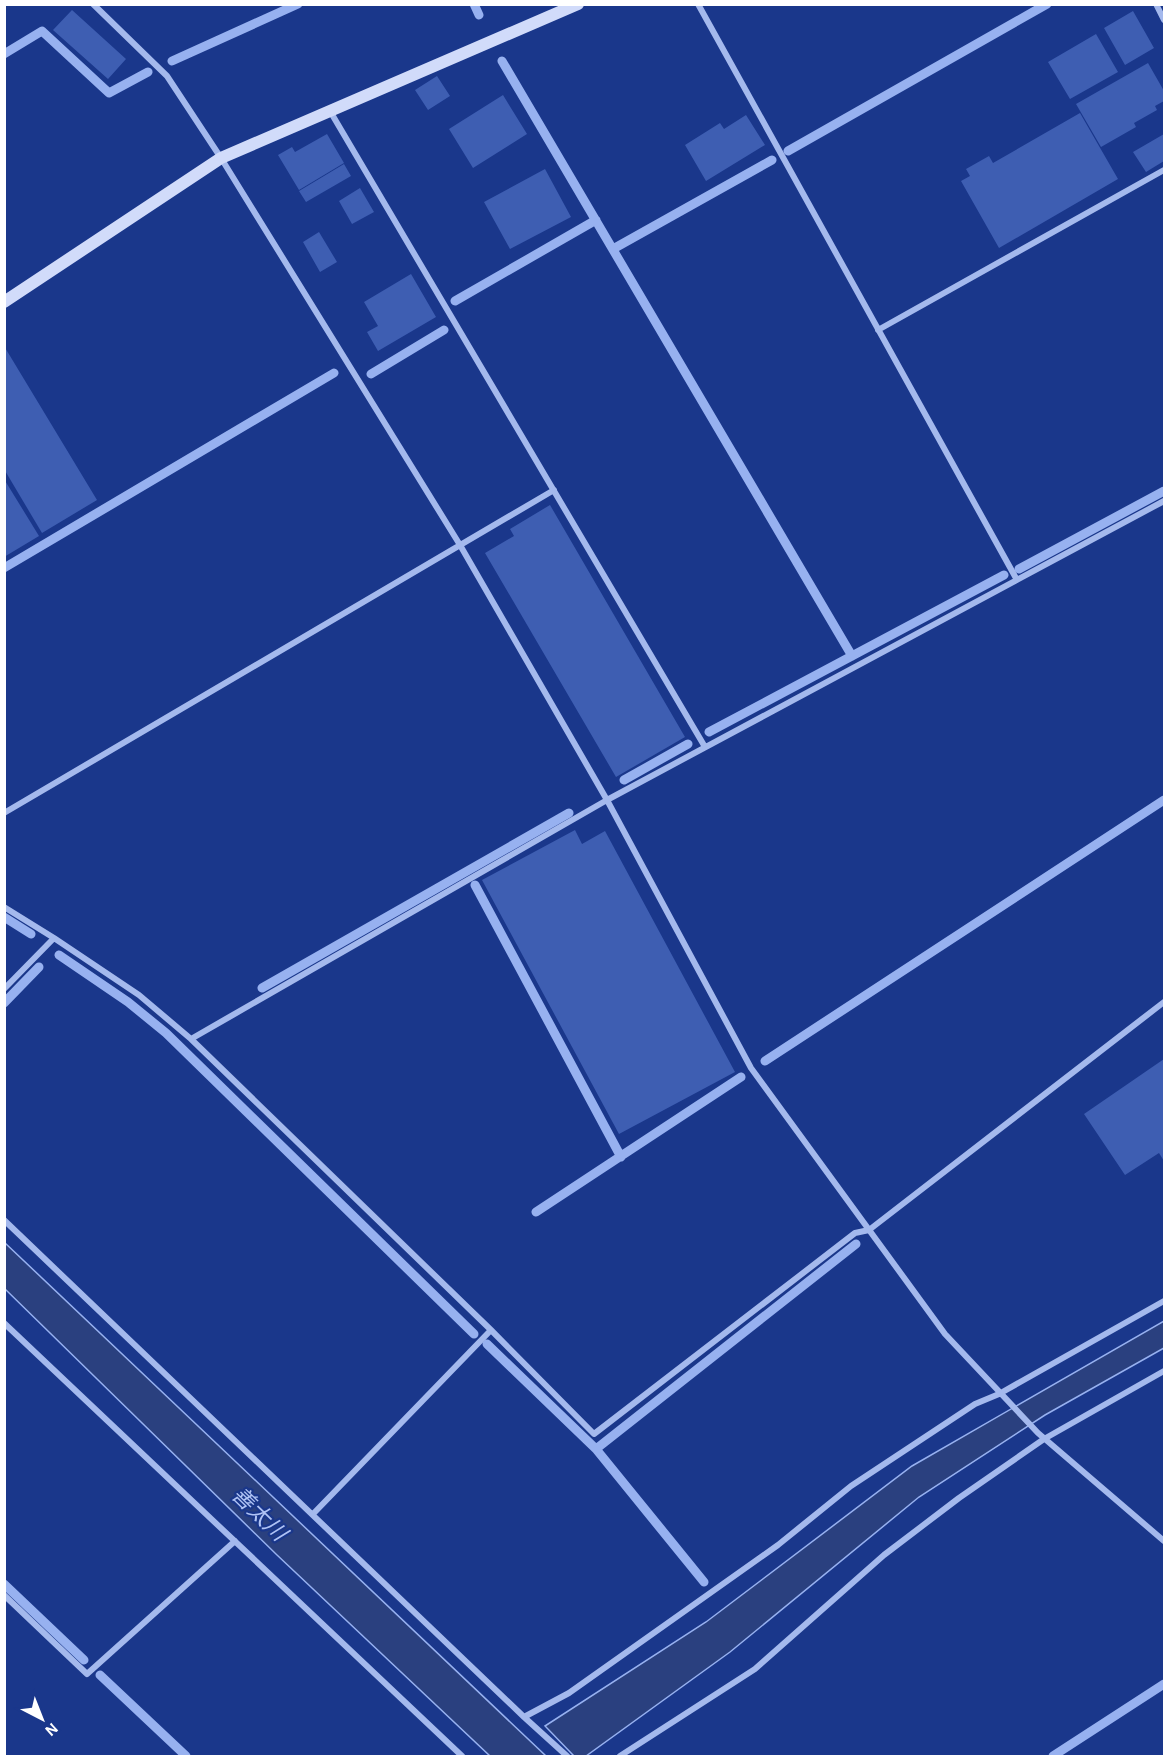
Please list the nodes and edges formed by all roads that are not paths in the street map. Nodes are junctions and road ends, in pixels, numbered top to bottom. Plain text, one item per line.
1 (93, 4) edge
2 (578, 4) edge
3 (698, 4) edge
4 (1156, 4) edge
5 (1164, 20) edge
6 (330, 111) junction
7 (221, 158) junction
8 (1164, 170) edge
9 (4, 302) edge
10 (878, 330) junction
11 (554, 490) junction
12 (1164, 501) edge
13 (460, 545) junction
14 (1017, 580) junction
15 (705, 747) junction
16 (607, 800) junction
17 (4, 813) edge
18 (4, 907) edge
19 (54, 938) junction
20 (4, 988) edge
21 (1164, 1002) edge
22 (191, 1039) junction
23 (4, 1220) edge
24 (869, 1230) junction
25 (1164, 1301) edge
26 (4, 1323) edge
27 (491, 1330) junction
28 (1164, 1371) edge
29 (999, 1394) junction
30 (1044, 1439) junction
31 (313, 1514) junction
32 (235, 1541) junction
33 (1164, 1541) edge
34 (4, 1595) edge
35 (524, 1717) junction
36 (459, 1754) edge
37 (449, 1756) edge
38 (567, 1756) edge
39 (620, 1756) edge

1 - 7 street
2 - 6 street
3 - 10 street
4 - 5 street
6 - 7 street
6 - 11 street
7 - 9 street
7 - 13 street
8 - 10 street
10 - 14 street
11 - 13 street
11 - 15 street
12 - 14 street
13 - 16 street
13 - 17 street
14 - 15 street
15 - 16 street
16 - 22 street
16 - 24 street
18 - 19 street
19 - 20 street
19 - 22 street
21 - 24 street
22 - 27 street
23 - 31 street
24 - 27 street
24 - 29 street
25 - 29 street
26 - 32 street
27 - 31 street
28 - 30 street
29 - 30 street
29 - 35 street
30 - 33 street
30 - 39 street
31 - 35 street
32 - 34 street
32 - 36 street
35 - 38 street
36 - 37 street

